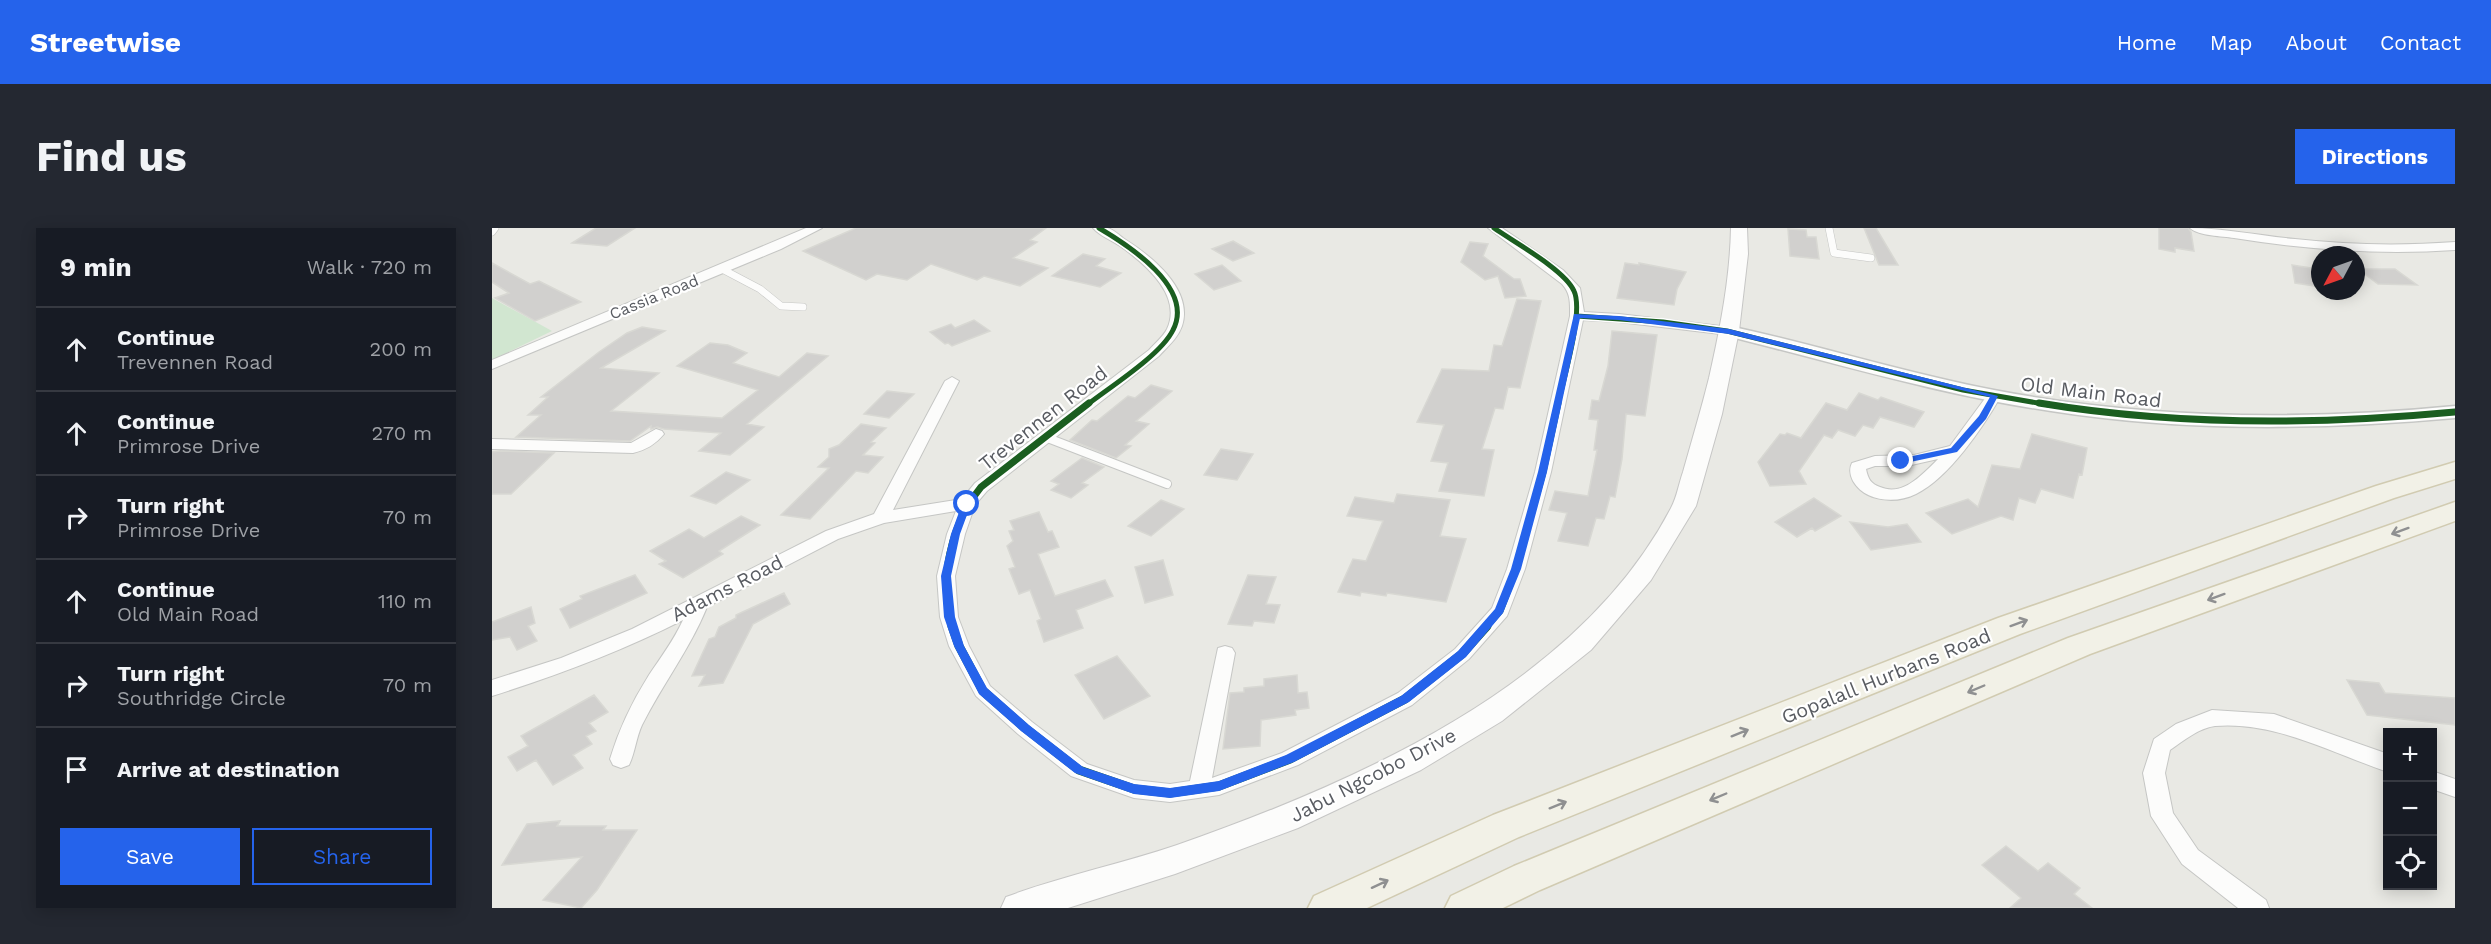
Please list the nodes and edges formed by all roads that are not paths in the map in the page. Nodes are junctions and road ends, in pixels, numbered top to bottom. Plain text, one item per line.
1 (495, 228) edge
2 (816, 228) edge
3 (1099, 228) edge
4 (1496, 228) edge
5 (1739, 228) edge
6 (1829, 228) edge
7 (2196, 228) edge
8 (492, 232) edge
9 (2245, 232) edge
10 (2455, 246) edge
11 (1871, 258) dead end
12 (722, 269) junction
13 (803, 307) dead end
14 (1577, 316) junction
15 (1729, 331) junction
16 (492, 365) edge
17 (952, 381) dead end
18 (1994, 396) junction
19 (2455, 412) edge
20 (656, 434) dead end
21 (1045, 437) junction
22 (492, 444) edge
23 (1954, 450) junction
24 (2455, 470) edge
25 (1167, 484) dead end
26 (967, 504) junction
27 (2455, 511) edge
28 (881, 518) junction
29 (700, 601) junction
30 (1225, 653) dead end
31 (492, 688) edge
32 (621, 759) dead end
33 (2383, 761) edge
34 (2437, 781) edge
35 (2455, 788) edge
36 (1198, 789) junction
37 (1018, 908) edge
38 (1327, 908) edge
39 (1464, 908) edge
40 (2257, 908) edge

1 - 8 lane
2 - 12 street, Cassia Road
3 - 21 street, Trevennen Road
4 - 14 street
5 - 15 main road, Jabu Ngcobo Drive
6 - 11 lane
7 - 9 street
9 - 10 street
12 - 13 lane
12 - 16 street, Cassia Road
14 - 15 street
14 - 36 street, Trevennen Road
15 - 18 street, Old Main Road
15 - 37 main road, Jabu Ngcobo Drive
17 - 28 street
18 - 19 street, Old Main Road
18 - 23 street
20 - 22 street
21 - 25 lane
21 - 26 street, Trevennen Road
23 - 23 street
38 -> 24 main road, Gopalall Hurbans Road
26 - 28 street, Adams Road
26 - 36 street, Trevennen Road
27 -> 39 main road
28 - 29 street, Adams Road
29 - 31 street, Adams Road
29 - 32 street
30 - 36 street
33 - 40 street
34 - 35 street

